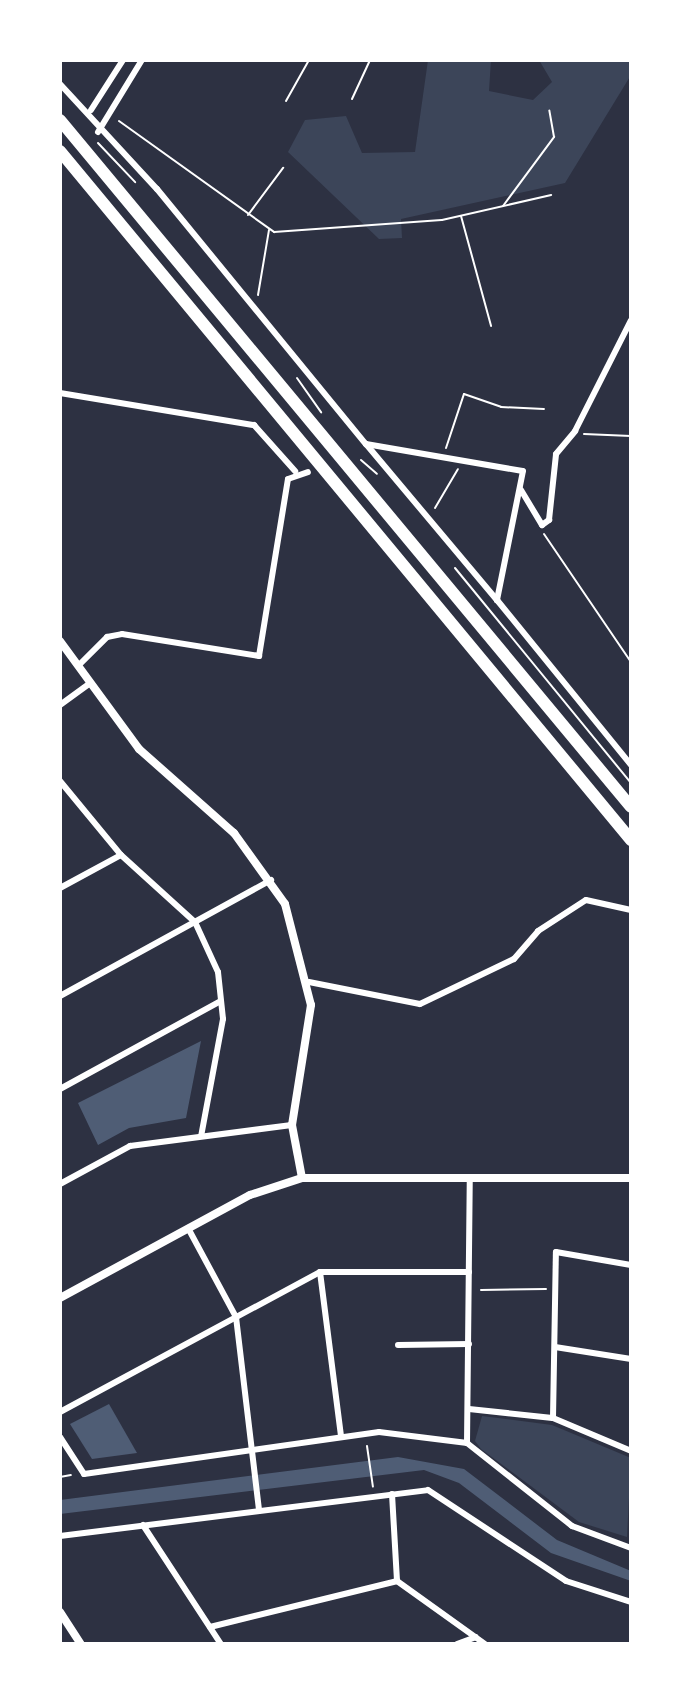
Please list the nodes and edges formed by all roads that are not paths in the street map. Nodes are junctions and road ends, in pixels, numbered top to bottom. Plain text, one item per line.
1 (123, 60) edge
2 (142, 60) edge
3 (60, 84) edge
4 (91, 110) dead end
5 (60, 120) edge
6 (98, 132) junction
7 (60, 151) edge
8 (631, 320) edge
9 (60, 393) edge
10 (366, 444) junction
11 (295, 471) junction
12 (308, 472) dead end
13 (521, 490) junction
14 (497, 600) junction
15 (60, 641) edge
16 (78, 666) junction
17 (90, 683) junction
18 (60, 705) edge
19 (631, 765) edge
20 (60, 781) edge
21 (631, 807) edge
22 (631, 840) edge
23 (121, 855) junction
24 (272, 880) junction
25 (60, 888) edge
26 (631, 910) edge
27 (195, 922) junction
28 (309, 982) junction
29 (60, 996) edge
30 (221, 1001) junction
31 (60, 1089) edge
32 (292, 1125) junction
33 (201, 1136) junction
34 (470, 1177) junction
35 (302, 1178) junction
36 (631, 1178) edge
37 (60, 1184) edge
38 (188, 1228) junction
39 (631, 1265) edge
40 (320, 1272) junction
41 (469, 1272) junction
42 (60, 1298) edge
43 (236, 1317) junction
44 (469, 1344) junction
45 (398, 1345) dead end
46 (555, 1347) junction
47 (631, 1359) edge
48 (469, 1409) junction
49 (60, 1412) edge
50 (553, 1418) junction
51 (341, 1436) junction
52 (60, 1437) edge
53 (467, 1443) junction
54 (631, 1451) edge
55 (252, 1455) junction
56 (392, 1494) junction
57 (259, 1511) junction
58 (143, 1525) junction
59 (60, 1536) edge
60 (631, 1548) edge
61 (397, 1581) junction
62 (631, 1602) edge
63 (60, 1612) edge
64 (210, 1627) junction
65 (476, 1637) junction
66 (81, 1644) edge
67 (221, 1644) edge
68 (457, 1644) edge
69 (485, 1644) edge

1 - 4 street
2 - 6 street
3 - 6 street
5 - 21 highway
6 - 10 street
7 - 22 highway
8 - 13 street
9 - 11 street
10 - 13 street
10 - 14 street
11 - 12 street
11 - 16 street
13 - 14 street
14 - 19 street
15 - 16 street
16 - 17 street
17 - 18 street
17 - 24 street
20 - 23 street
23 - 25 street
23 - 27 street
24 - 27 street
24 - 28 street
26 - 28 street
27 - 29 street
27 - 30 street
28 - 32 street
30 - 31 street
30 - 33 street
32 - 33 street
32 - 35 street
33 - 37 street
34 - 35 street
34 - 36 street
34 - 41 street
35 - 38 street
38 - 42 street
38 - 43 street
39 - 46 street
40 - 41 street
40 - 43 street
40 - 51 street
41 - 44 street
43 - 49 street
43 - 55 street
44 - 45 street
44 - 48 street
46 - 47 street
46 - 50 street
48 - 50 street
48 - 53 street
50 - 54 street
51 - 53 street
51 - 55 street
52 - 55 street
53 - 60 street
55 - 57 street
56 - 57 street
56 - 61 street
56 - 62 street
57 - 58 street
58 - 59 street
58 - 64 street
61 - 64 street
61 - 65 street
63 - 66 street
64 - 67 street
65 - 68 street
65 - 69 street

